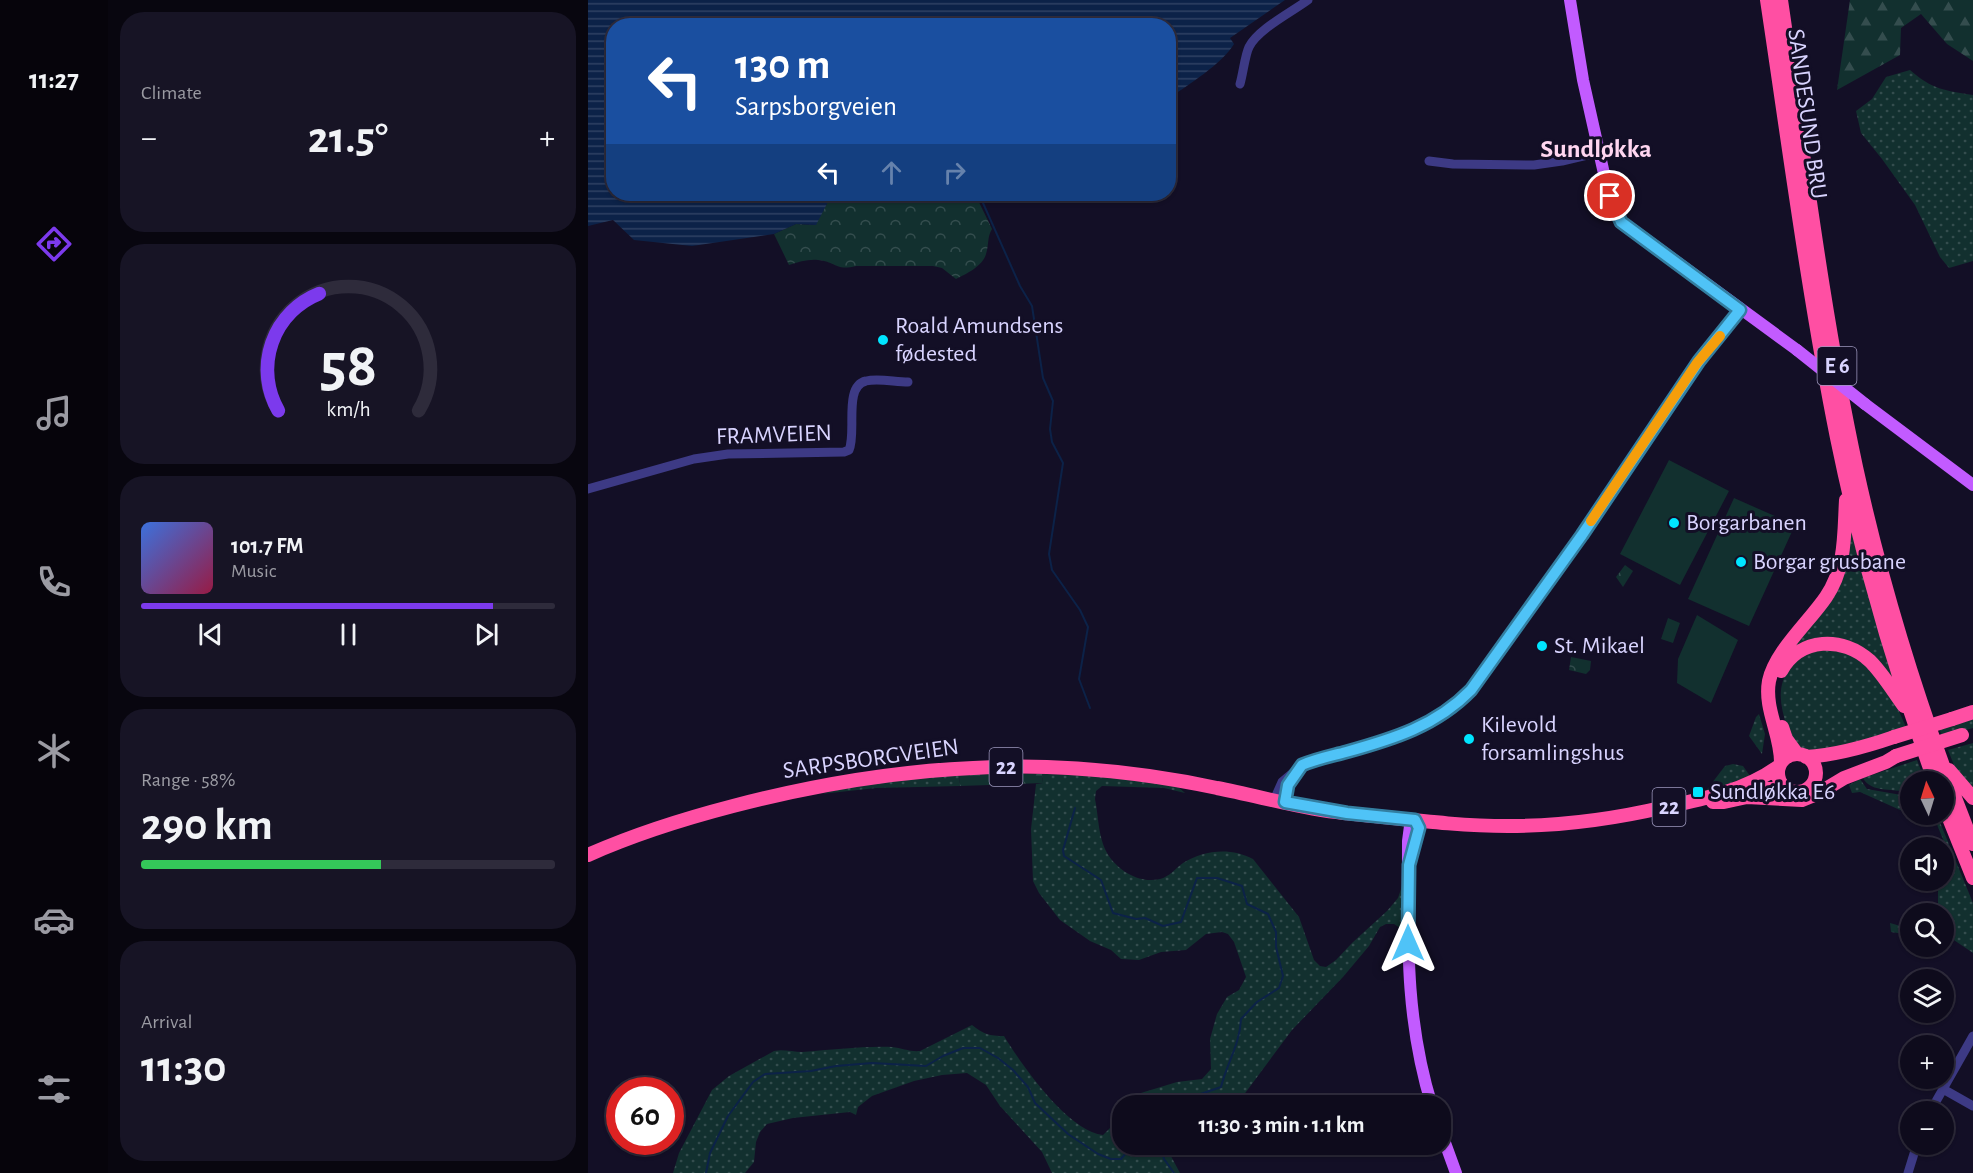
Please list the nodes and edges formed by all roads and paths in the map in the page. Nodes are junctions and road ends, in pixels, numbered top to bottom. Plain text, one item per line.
1 (1308, 0) edge
2 (1570, 0) edge
3 (1767, 0) edge
4 (1781, 0) edge
5 (1240, 84) dead end
6 (1600, 152) junction
7 (1429, 161) dead end
8 (1809, 233) junction
9 (1740, 310) junction
10 (908, 382) dead end
11 (1846, 480) junction
12 (1973, 485) edge
13 (588, 489) edge
14 (1973, 712) edge
15 (1914, 721) junction
16 (1967, 733) edge
17 (1802, 755) junction
18 (1896, 756) junction
19 (1941, 757) junction
20 (1780, 764) junction
21 (1931, 771) edge
22 (1812, 785) junction
23 (1787, 789) junction
24 (1973, 798) edge
25 (1279, 801) junction
26 (1713, 802) junction
27 (1415, 825) junction
28 (1952, 825) edge
29 (1973, 844) edge
30 (588, 855) edge
31 (1973, 878) edge
32 (1973, 1036) edge
33 (1954, 1070) edge
34 (1943, 1089) joint
35 (1429, 1095) edge
36 (1936, 1101) edge
37 (1973, 1106) edge
38 (1449, 1155) edge
39 (1914, 1155) edge
40 (1456, 1173) edge
41 (1908, 1173) edge

1 - 5 street
2 - 6 main road
3 - 8 highway, SANDESUND BRU / E 6
4 - 8 highway, SANDESUND BRU / E 6
6 - 7 street
6 - 9 main road
8 - 11 highway, E 6
8 - 19 highway, E 6
9 - 12 main road, bridge
9 - 25 street
10 - 13 street, FRAMVEIEN
11 - 15 highway, E 6
11 - 20 highway, E 6
14 - 17 highway, 22, bridge
15 - 17 highway, E 6
15 - 21 highway, E 6
16 - 18 highway, 22, bridge
17 - 20 highway, 22
17 - 22 highway
18 - 22 highway, 22
18 - 26 highway, 22
19 - 24 highway, E 6
19 - 29 highway, E 6
20 - 23 highway
20 - 27 highway, SARPSBORGVEIEN / 22
22 - 23 highway, 22
23 - 26 highway, SARPSBORGVEIEN / 22
25 - 27 highway, SARPSBORGVEIEN / 22
25 - 30 highway, SARPSBORGVEIEN / 22
26 - 27 highway, SARPSBORGVEIEN / 22
27 - 35 main road
28 - 31 highway
32 - 33 street
34 - 36 street
34 - 37 street
38 - 40 main road
39 - 41 street

